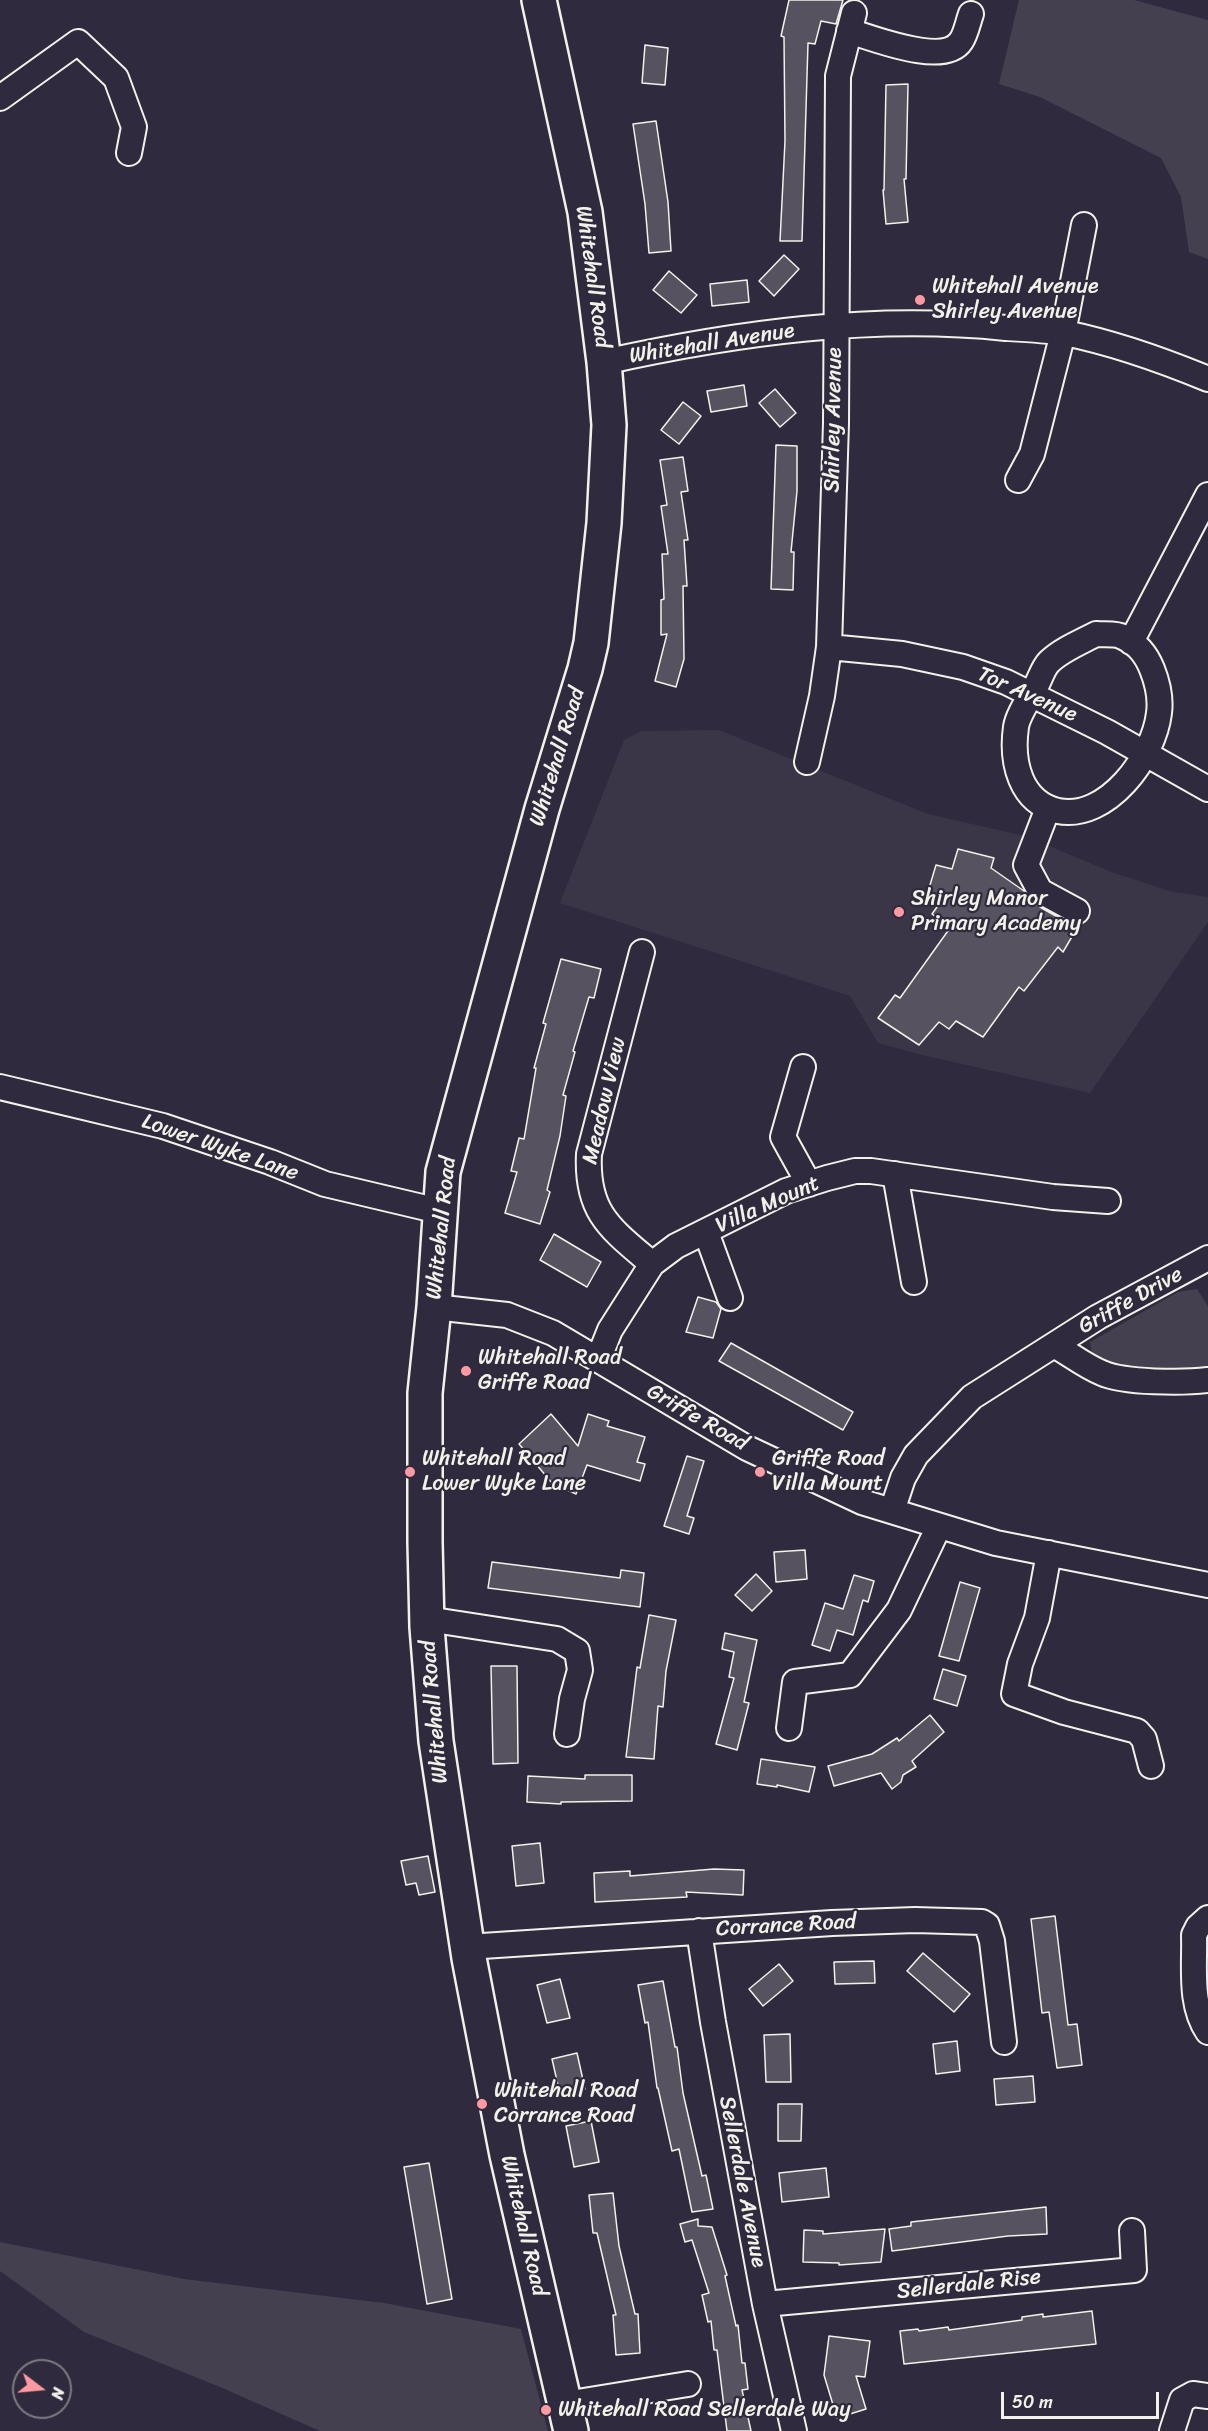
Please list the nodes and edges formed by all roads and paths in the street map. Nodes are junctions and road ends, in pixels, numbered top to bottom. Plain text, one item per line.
1 (539, 0) edge
2 (971, 14) dead end
3 (0, 98) edge
4 (129, 153) dead end
5 (1084, 225) dead end
6 (836, 327) junction
7 (1063, 333) junction
8 (604, 362) junction
9 (1208, 379) edge
10 (1018, 480) dead end
11 (1208, 495) edge
12 (1131, 642) junction
13 (829, 647) junction
14 (1031, 694) junction
15 (1145, 753) junction
16 (807, 762) dead end
17 (1208, 789) edge
18 (1048, 808) junction
19 (1077, 910) dead end
20 (642, 952) dead end
21 (803, 1067) dead end
22 (0, 1086) edge
23 (895, 1174) junction
24 (809, 1184) junction
25 (1108, 1201) dead end
26 (439, 1210) junction
27 (706, 1232) junction
28 (652, 1264) junction
29 (1204, 1268) edge
30 (914, 1281) dead end
31 (730, 1298) dead end
32 (434, 1307) junction
33 (1054, 1345) junction
34 (598, 1360) junction
35 (1208, 1380) edge
36 (892, 1511) junction
37 (939, 1526) junction
38 (1048, 1553) junction
39 (1208, 1585) edge
40 (427, 1619) junction
41 (789, 1728) dead end
42 (567, 1734) dead end
43 (1150, 1766) dead end
44 (1208, 1918) edge
45 (699, 1931) junction
46 (467, 1947) junction
47 (1208, 2032) edge
48 (1004, 2042) dead end
49 (1132, 2231) dead end
50 (765, 2304) junction
51 (688, 2384) dead end
52 (1208, 2396) edge
53 (568, 2418) edge
54 (794, 2431) edge
55 (1172, 2431) edge

1 - 8 highway, Whitehall Road
2 - 6 street, Shirley Avenue
3 - 4 street
5 - 7 street
6 - 7 street, Whitehall Avenue
6 - 8 street, Whitehall Avenue
6 - 13 street, Shirley Avenue
7 - 9 street, Whitehall Avenue
7 - 10 street
8 - 26 highway, Whitehall Road
11 - 12 street
12 - 14 street
12 - 15 street
13 - 14 street, Tor Avenue
13 - 16 street, Shirley Avenue
14 - 15 street, Tor Avenue
14 - 18 street
15 - 17 street, Tor Avenue
15 - 18 street
18 - 19 street
20 - 28 street, Meadow View
21 - 24 street
22 - 26 street, Lower Wyke Lane
23 - 24 street, Villa Mount
23 - 25 street, Villa Mount
23 - 30 street
24 - 27 street, Villa Mount
26 - 32 highway, Whitehall Road
27 - 28 street, Villa Mount
27 - 31 street
28 - 34 street, Villa Mount
29 - 33 street, Griffe Drive
32 - 34 street, Griffe Road
32 - 40 highway, Whitehall Road
33 - 35 street, Griffe Drive
33 - 36 street, Griffe Drive
34 - 36 street, Griffe Road
36 - 37 street, Griffe Road
37 - 38 street, Griffe Road
37 - 41 street
38 - 39 street, Griffe Road
38 - 43 street
40 - 42 street
40 - 46 highway, Whitehall Road
44 - 47 street
45 - 46 street, Corrance Road
45 - 48 street, Corrance Road
45 - 50 street, Sellerdale Avenue
46 - 53 highway, Whitehall Road
49 - 50 street, Sellerdale Rise
50 - 54 street, Sellerdale Avenue
51 - 53 street
52 - 55 street

